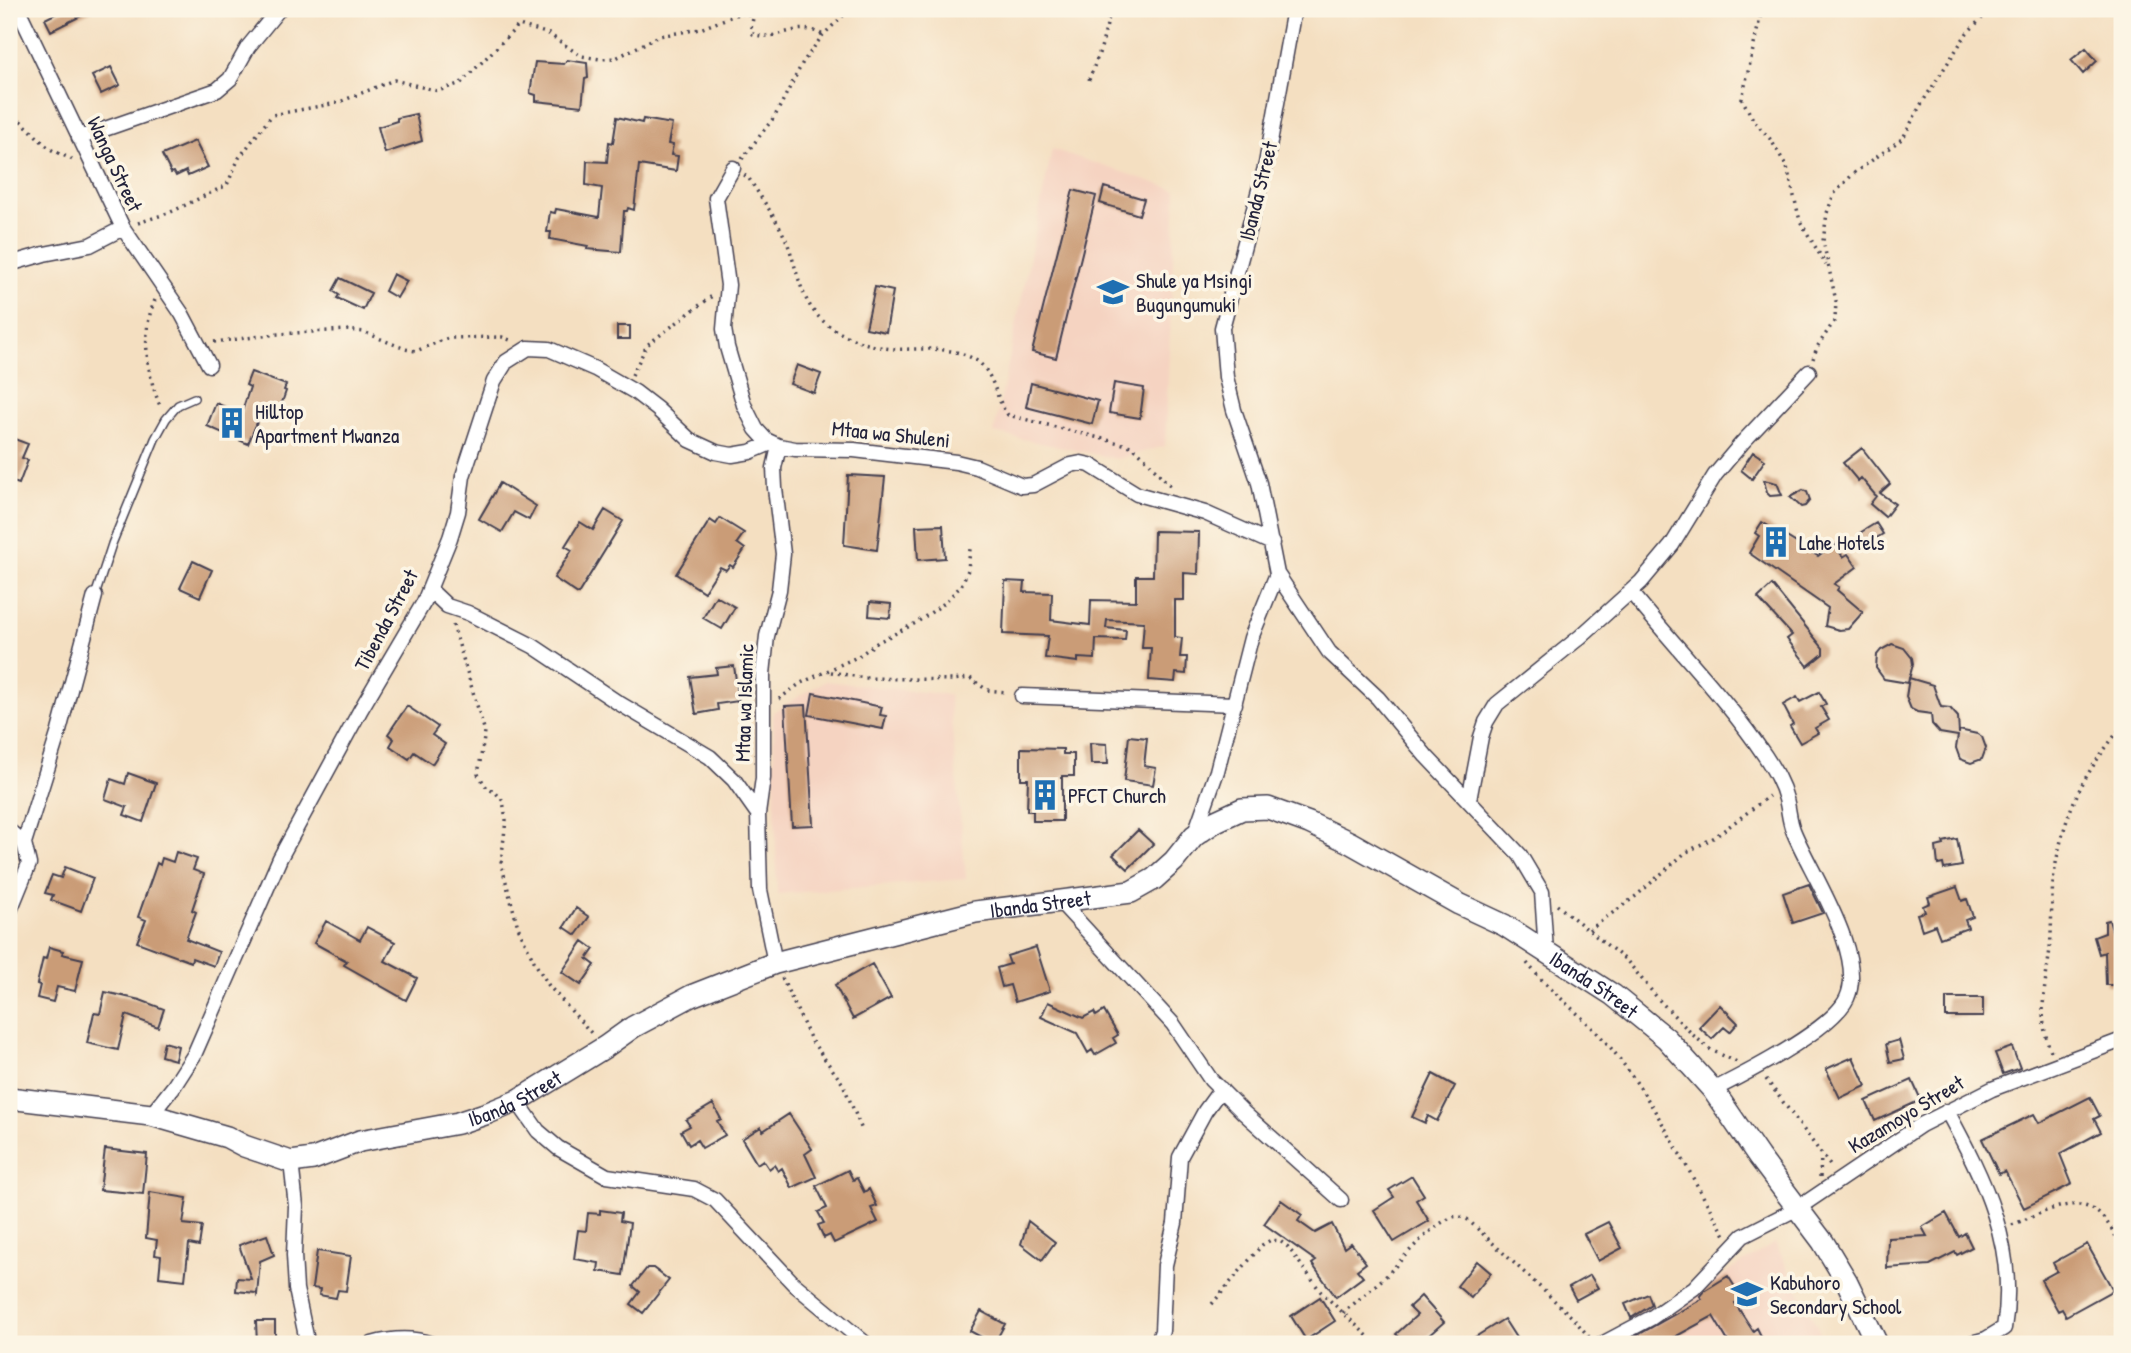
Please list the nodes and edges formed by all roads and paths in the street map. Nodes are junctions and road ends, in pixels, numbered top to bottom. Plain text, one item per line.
1 (18, 9) edge
2 (279, 9) edge
3 (850, 9) edge
4 (1111, 9) edge
5 (1294, 9) edge
6 (1762, 9) edge
7 (1991, 9) edge
8 (823, 35) junction
9 (1089, 80) dead end
10 (9, 113) edge
11 (79, 138) junction
12 (733, 168) junction
13 (102, 181) junction
14 (122, 228) junction
15 (9, 264) edge
16 (1829, 270) junction
17 (728, 285) junction
18 (162, 286) junction
19 (197, 345) junction
20 (528, 348) junction
21 (209, 365) dead end
22 (1809, 372) joint
23 (635, 392) junction
24 (194, 398) dead end
25 (166, 419) junction
26 (775, 445) junction
27 (1192, 509) junction
28 (1272, 543) junction
29 (970, 549) dead end
30 (1277, 574) junction
31 (429, 589) junction
32 (1631, 592) junction
33 (95, 596) joint
34 (447, 606) junction
35 (829, 672) junction
36 (1022, 696) joint
37 (1235, 704) junction
38 (763, 710) junction
39 (2122, 726) edge
40 (1782, 786) junction
41 (1469, 800) junction
42 (758, 814) junction
43 (9, 831) edge
44 (1194, 836) junction
45 (24, 843) junction
46 (1542, 892) junction
47 (1064, 900) junction
48 (9, 913) edge
49 (1589, 930) junction
50 (1546, 952) junction
51 (1523, 958) dead end
52 (775, 963) junction
53 (2122, 1040) edge
54 (605, 1047) junction
55 (2057, 1065) junction
56 (1758, 1067) junction
57 (1221, 1089) junction
58 (1713, 1090) junction
59 (9, 1098) edge
60 (517, 1101) junction
61 (1947, 1111) junction
62 (151, 1115) junction
63 (862, 1130) dead end
64 (291, 1162) junction
65 (1840, 1178) junction
66 (1341, 1200) dead end
67 (1798, 1208) junction
68 (2001, 1230) junction
69 (1731, 1246) junction
70 (2122, 1248) edge
71 (1212, 1304) dead end
72 (1343, 1313) junction
73 (305, 1340) edge
74 (320, 1344) edge
75 (372, 1344) edge
76 (432, 1344) edge
77 (866, 1344) edge
78 (1157, 1344) edge
79 (1376, 1344) edge
80 (1595, 1344) edge
81 (1602, 1344) edge
82 (1877, 1344) edge
83 (1968, 1344) edge

1 - 11 street, Wanga Street
2 - 11 street
3 - 8 path
4 - 9 path
5 - 28 street, Ibanda Street
6 - 16 path
7 - 16 path
8 - 12 path
8 - 14 path
10 - 13 path
11 - 13 street, Wanga Street
12 - 17 street
12 - 27 path
13 - 14 street, Wanga Street
14 - 15 street, Wanga Street
14 - 18 street
16 - 22 path
17 - 23 path
17 - 26 street
18 - 19 street
18 - 25 path
19 - 20 path
19 - 21 street
20 - 23 street
20 - 31 street, Tibenda Street
22 - 32 street
23 - 26 street
24 - 25 lane
25 - 33 lane
26 - 27 street, Mtaa wa Shuleni
26 - 38 street, Mtaa wa Islamic
27 - 28 street, Mtaa wa Shuleni
28 - 30 street, Ibanda Street
29 - 35 path
30 - 37 street
30 - 41 street
31 - 34 street
31 - 62 street, Tibenda Street
32 - 40 street
32 - 41 street
33 - 45 street
34 - 42 street
34 - 54 path
35 - 36 path
35 - 38 path
36 - 37 street
37 - 44 street
38 - 42 street, Mtaa wa Islamic
39 - 55 path
40 - 49 path
40 - 56 street
41 - 46 street
42 - 52 street, Mtaa wa Islamic
43 - 45 street
44 - 47 street, Ibanda Street
44 - 50 street, Ibanda Street
45 - 48 street
46 - 49 path
46 - 50 street
47 - 52 street, Ibanda Street
47 - 57 street
49 - 56 path
50 - 58 street, Ibanda Street
51 - 69 path
52 - 54 street, Ibanda Street
52 - 63 path
53 - 55 street, Kazamoyo Street
54 - 60 street, Ibanda Street
55 - 61 street, Kazamoyo Street
56 - 58 street
56 - 65 path
57 - 66 street
57 - 78 street
58 - 67 street, Ibanda Street
59 - 62 street
60 - 64 street, Ibanda Street
60 - 77 street
61 - 65 street, Kazamoyo Street
61 - 68 street
62 - 64 street
64 - 73 street
65 - 67 street, Kazamoyo Street
67 - 69 street, Kazamoyo Street
67 - 82 street, Ibanda Street
68 - 70 path
68 - 83 street
69 - 81 street, Kazamoyo Street
71 - 72 path
72 - 79 path
72 - 80 path
73 - 74 street
75 - 76 street

